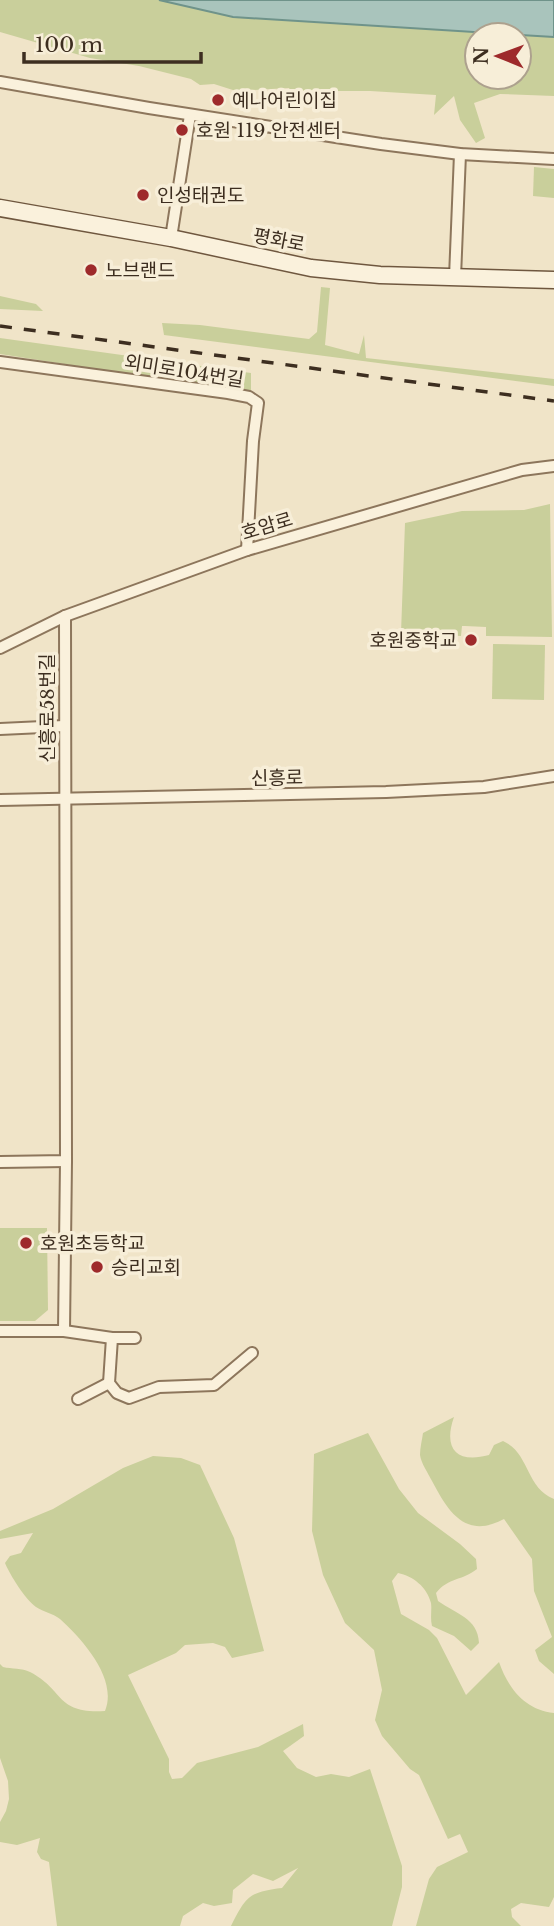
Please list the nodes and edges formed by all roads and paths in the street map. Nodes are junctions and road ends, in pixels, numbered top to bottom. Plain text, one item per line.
1 (0, 82) edge
2 (190, 114) junction
3 (460, 154) junction
4 (554, 159) edge
5 (0, 208) edge
6 (171, 238) junction
7 (455, 277) junction
8 (554, 280) edge
9 (0, 362) edge
10 (554, 466) edge
11 (247, 550) junction
12 (65, 616) junction
13 (0, 648) edge
14 (64, 726) junction
15 (0, 729) edge
16 (554, 776) edge
17 (0, 800) edge
18 (64, 800) junction
19 (66, 1161) junction
20 (0, 1162) edge
21 (0, 1331) edge
22 (64, 1331) junction
23 (112, 1338) junction
24 (135, 1338) dead end
25 (252, 1353) dead end
26 (109, 1383) junction
27 (78, 1399) dead end

1 - 2 street
2 - 3 street
2 - 6 street
3 - 4 street
3 - 7 street
5 - 6 main road, 평화로
6 - 7 main road, 평화로
7 - 8 main road, 평화로
9 - 11 street, 외미로104번길
10 - 11 street, 호암로
11 - 12 street, 호암로
12 - 13 street, 호암로
12 - 14 street, 신흥로58번길
14 - 15 street
14 - 18 street, 신흥로58번길
16 - 18 street, 신흥로
17 - 18 street, 신흥로
18 - 19 street, 신흥로58번길
19 - 20 street
19 - 22 street, 신흥로58번길
21 - 22 street
22 - 23 street
23 - 24 street
23 - 26 street
25 - 26 street
26 - 27 street

